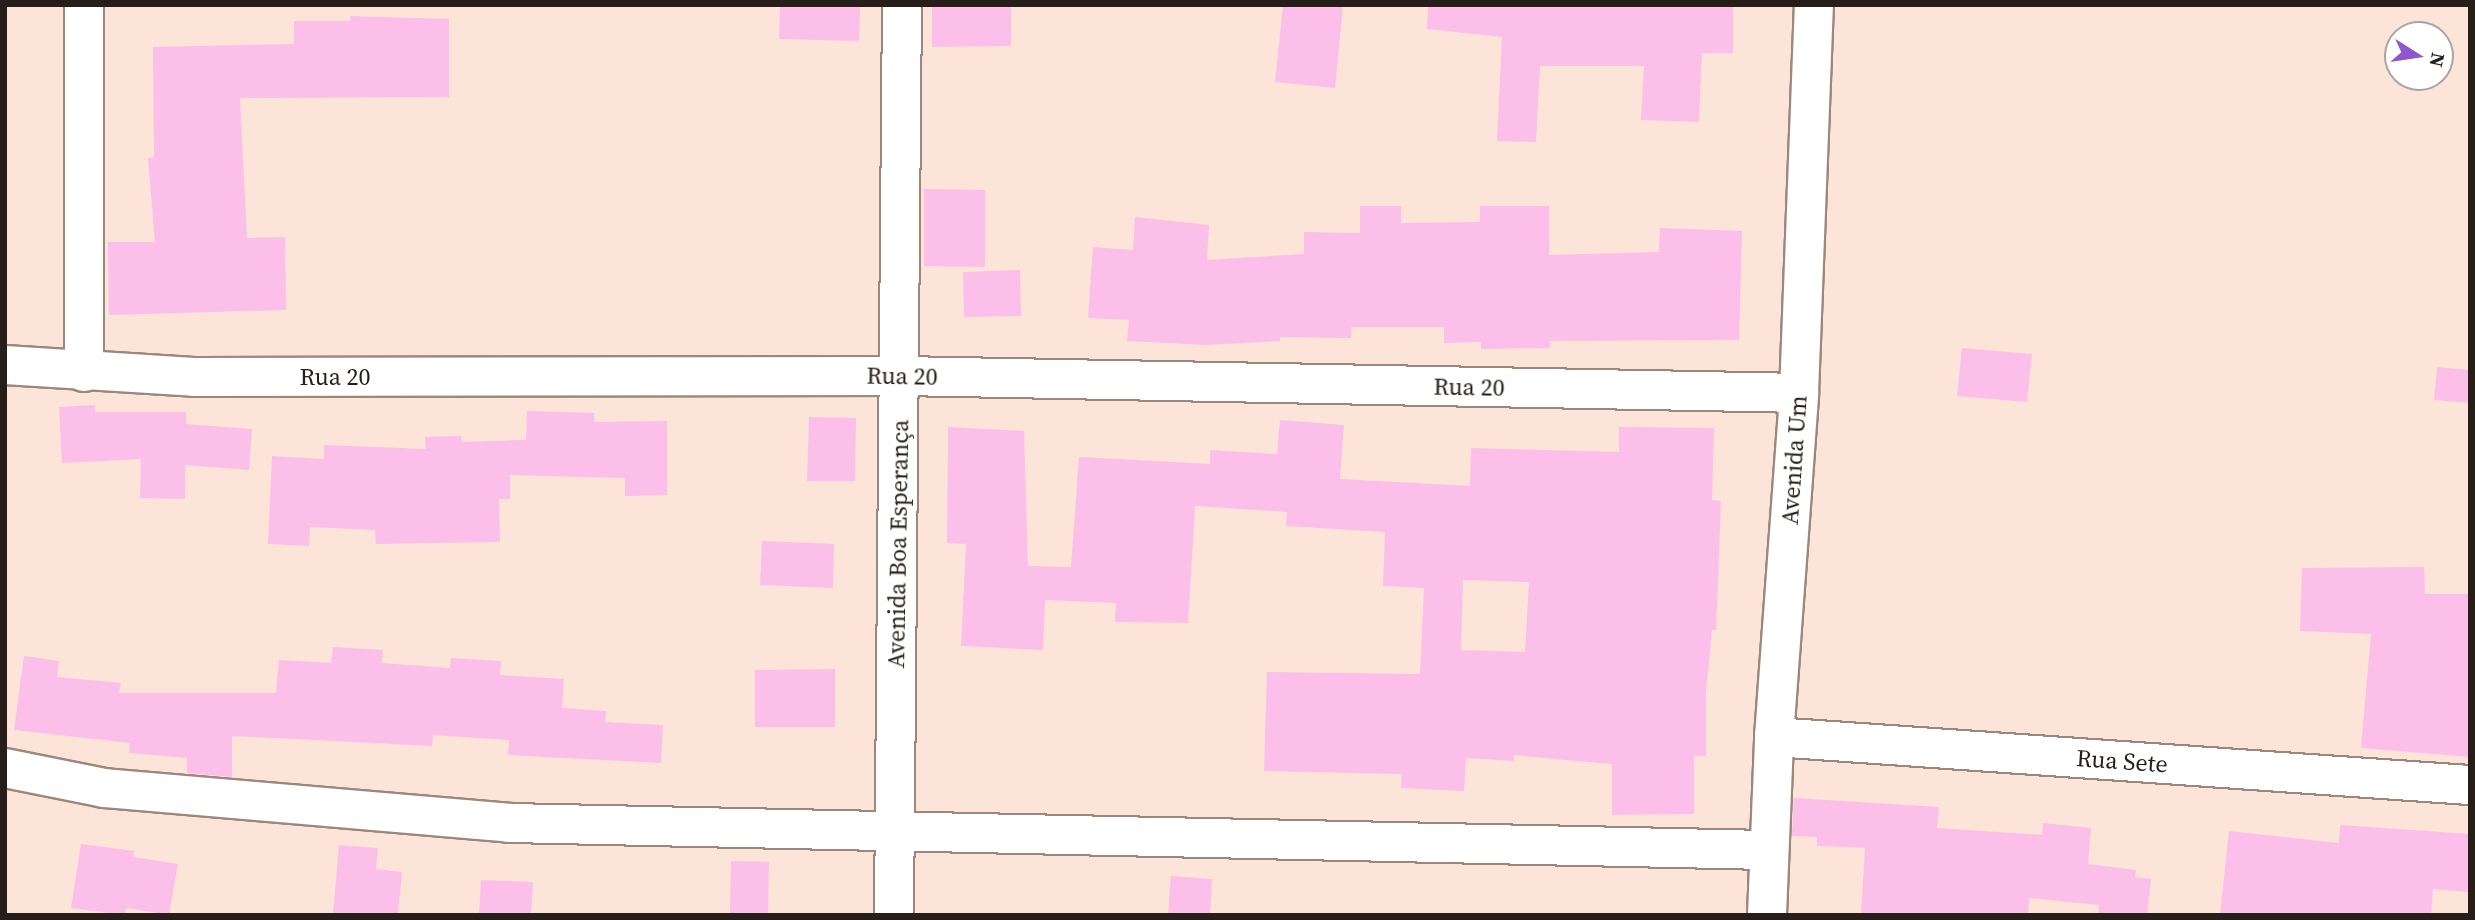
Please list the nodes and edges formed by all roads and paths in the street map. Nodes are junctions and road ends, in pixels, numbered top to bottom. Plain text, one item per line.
1 (84, 5) edge
2 (902, 5) edge
3 (1814, 5) edge
4 (5, 365) edge
5 (84, 372) junction
6 (901, 376) junction
7 (1799, 393) junction
8 (1774, 737) junction
9 (5, 768) edge
10 (2470, 785) edge
11 (893, 834) junction
12 (1769, 850) junction
13 (894, 915) edge
14 (1767, 915) edge

1 - 5 street
2 - 6 street, Avenida Boa Esperança
3 - 7 street, Avenida Um
4 - 5 street, Rua 20
5 - 6 street, Rua 20
6 - 7 street, Rua 20
6 - 11 street, Avenida Boa Esperança
7 - 8 street, Avenida Um
8 - 10 street, Rua Sete
8 - 12 street, Avenida Um
9 - 11 street
11 - 12 street
11 - 13 street, Avenida Boa Esperança
12 - 14 street, Avenida Um

